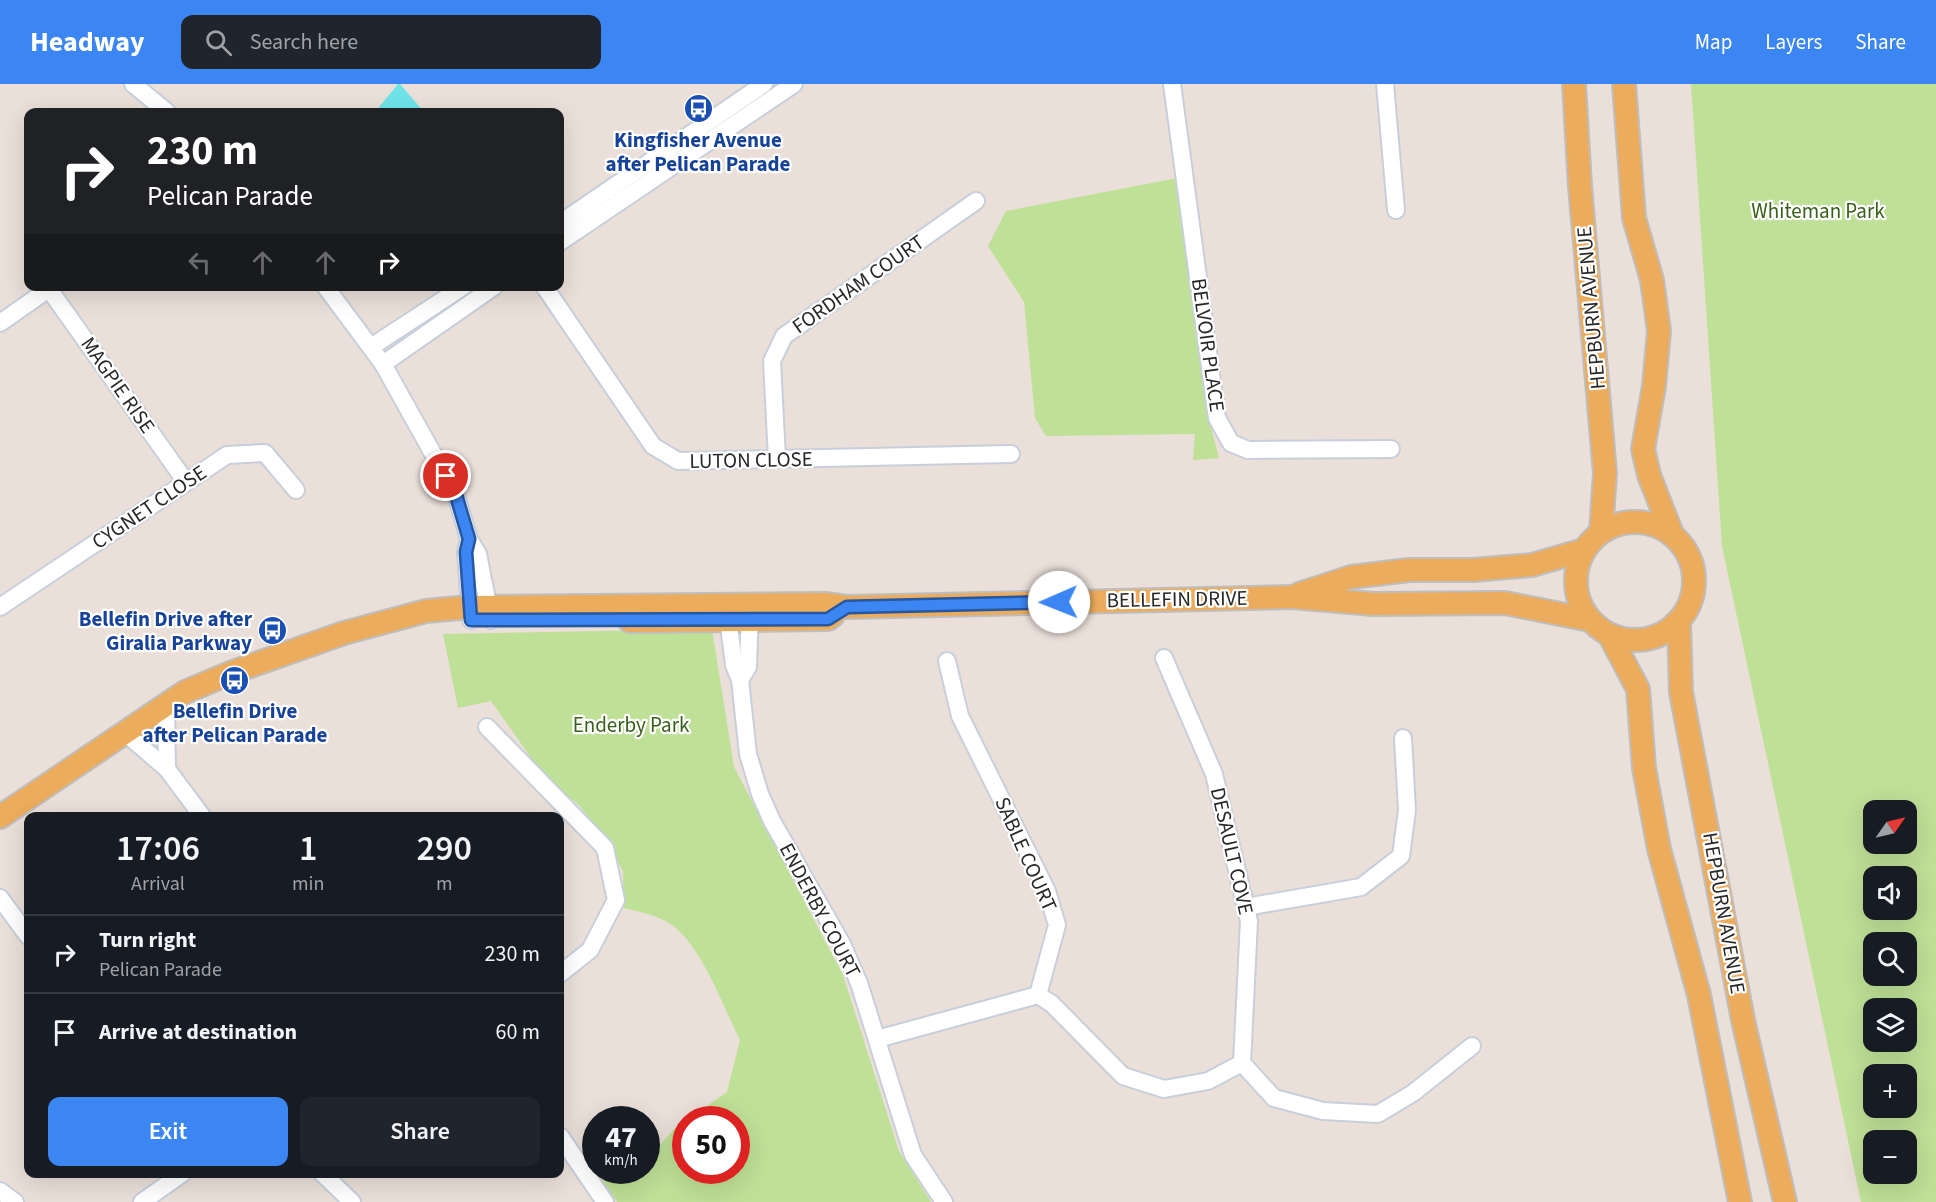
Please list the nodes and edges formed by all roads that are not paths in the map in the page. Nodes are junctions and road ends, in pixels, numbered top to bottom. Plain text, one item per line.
1 (132, 84) edge
2 (764, 84) edge
3 (794, 84) edge
4 (1172, 84) edge
5 (1385, 84) edge
6 (1574, 84) edge
7 (1624, 84) edge
8 (162, 108) edge
9 (976, 201) dead end
10 (1396, 210) dead end
11 (564, 220) edge
12 (564, 239) edge
13 (47, 291) edge
14 (53, 291) edge
15 (329, 291) edge
16 (456, 291) edge
17 (488, 291) edge
18 (547, 291) edge
19 (0, 323) edge
20 (371, 347) junction
21 (383, 364) junction
22 (1391, 449) dead end
23 (1011, 454) dead end
24 (777, 459) junction
25 (186, 482) junction
26 (296, 490) dead end
27 (1601, 532) junction
28 (1672, 534) junction
29 (1584, 550) junction
30 (1292, 597) junction
31 (0, 607) edge
32 (738, 613) junction
33 (481, 614) junction
34 (1590, 620) junction
35 (1679, 623) junction
36 (1610, 636) junction
37 (1164, 658) dead end
38 (947, 661) dead end
39 (166, 705) junction
40 (487, 727) dead end
41 (124, 732) junction
42 (1403, 738) dead end
43 (167, 769) junction
44 (199, 812) edge
45 (0, 817) edge
46 (0, 898) edge
47 (1245, 907) junction
48 (24, 931) edge
49 (564, 971) edge
50 (1038, 995) junction
51 (877, 1039) junction
52 (1472, 1046) dead end
53 (1242, 1063) junction
54 (564, 1142) edge
55 (176, 1178) edge
56 (327, 1178) edge
57 (0, 1191) edge
58 (15, 1202) edge
59 (142, 1202) edge
60 (352, 1202) edge
61 (604, 1202) edge
62 (944, 1202) edge
63 (1740, 1202) edge
64 (1785, 1202) edge

1 - 8 street
2 - 11 street
3 - 12 street
4 - 22 street, BELVOIR PLACE
5 - 10 street
6 - 27 main road, HEPBURN AVENUE
7 - 28 main road
9 - 24 street, FORDHAM COURT
13 - 19 street
14 - 25 street, MAGPIE RISE
15 - 20 street
16 - 20 street
17 - 21 street
18 - 24 street, LUTON CLOSE
20 - 21 street
21 - 33 street
23 - 24 street, LUTON CLOSE
25 - 26 street, CYGNET CLOSE
25 - 31 street, CYGNET CLOSE
27 - 28 main road
27 - 29 main road
28 - 35 main road
29 - 30 main road, BELLEFIN DRIVE
29 - 34 main road
30 - 32 main road, BELLEFIN DRIVE
30 - 34 main road, BELLEFIN DRIVE
32 - 33 main road, BELLEFIN DRIVE
32 - 51 street, ENDERBY COURT
33 - 39 main road, BELLEFIN DRIVE
34 - 36 main road
35 - 36 main road
35 - 64 main road, HEPBURN AVENUE
36 - 63 main road, HEPBURN AVENUE
37 - 47 street, DESAULT COVE
38 - 50 street, SABLE COURT
39 - 41 main road, BELLEFIN DRIVE
39 - 43 street
40 - 49 street
41 - 43 street
41 - 45 main road, BELLEFIN DRIVE
42 - 47 street
43 - 44 street
46 - 48 street
47 - 53 street, DESAULT COVE
50 - 51 street
50 - 53 street
51 - 62 street, ENDERBY COURT
52 - 53 street
54 - 61 street
55 - 59 street
56 - 60 street
57 - 58 street

